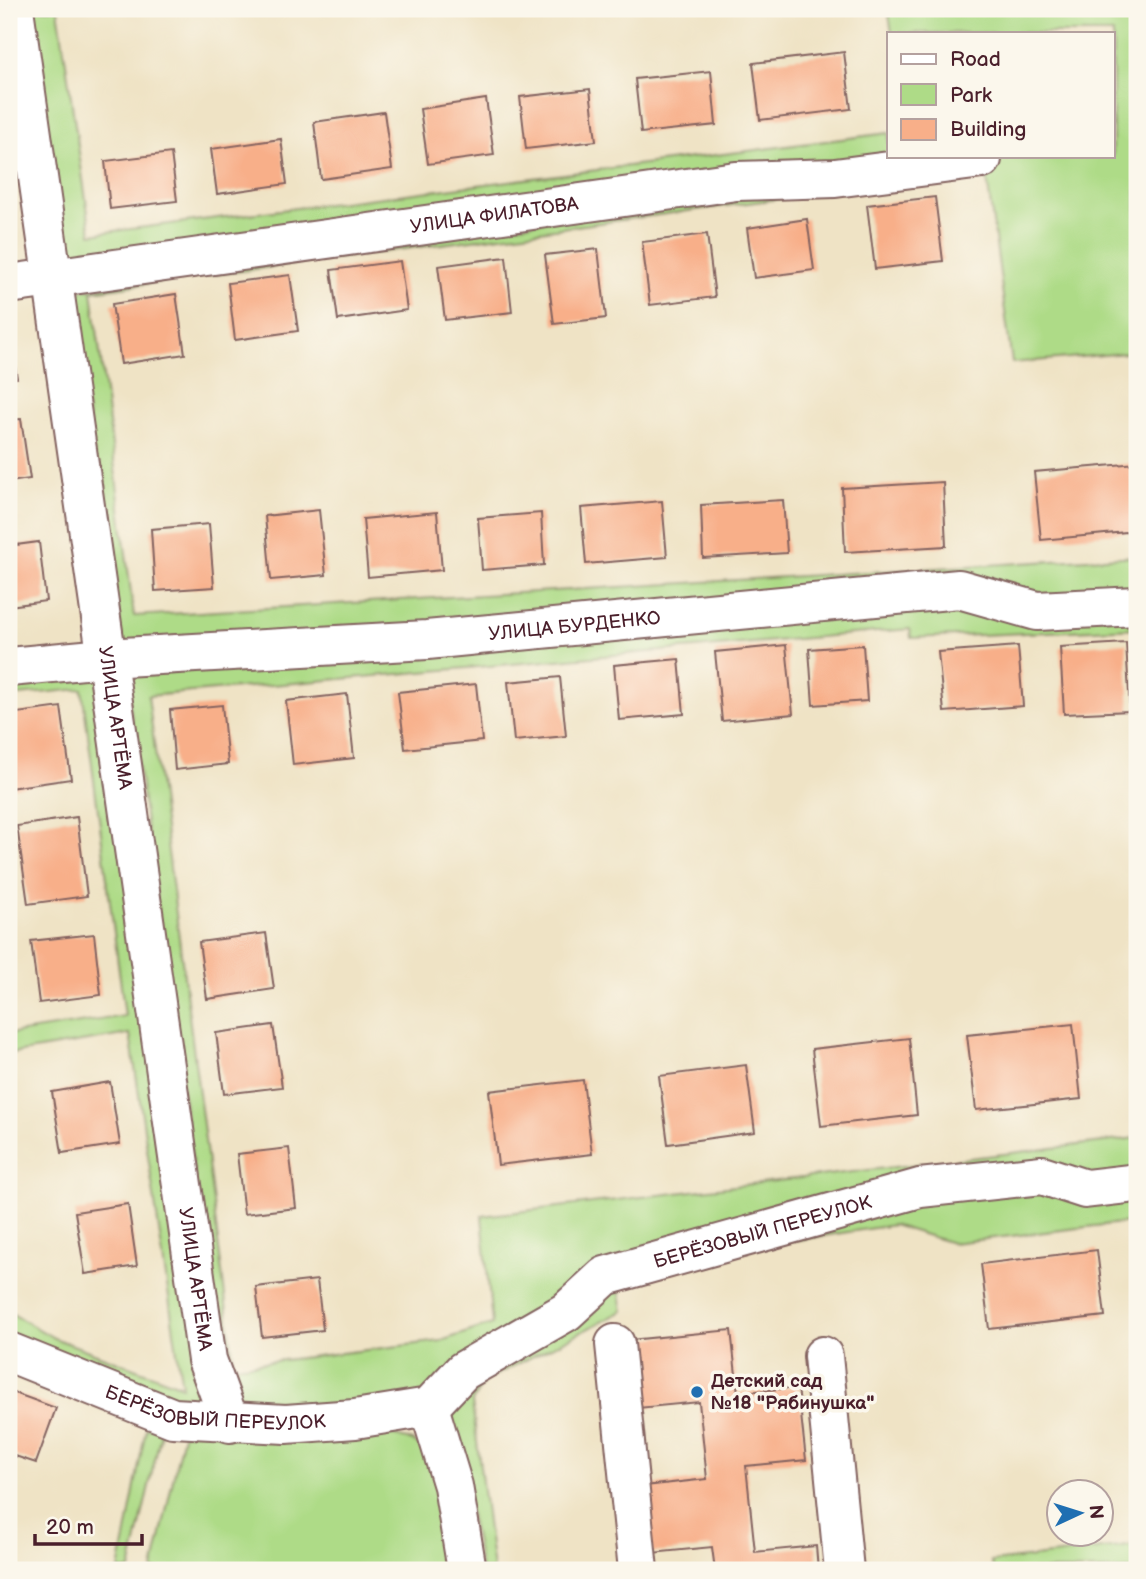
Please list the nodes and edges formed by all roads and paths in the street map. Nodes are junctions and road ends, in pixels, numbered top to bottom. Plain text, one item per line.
1 (14, 9) edge
2 (982, 159) dead end
3 (55, 276) junction
4 (9, 284) edge
5 (1137, 606) edge
6 (105, 658) junction
7 (9, 667) edge
8 (1137, 1184) edge
9 (615, 1344) dead end
10 (9, 1352) edge
11 (823, 1356) dead end
12 (429, 1407) junction
13 (230, 1423) junction
14 (467, 1570) edge
15 (638, 1570) edge
16 (845, 1570) edge

1 - 3 street, УЛИЦА АРТЁМА
2 - 3 street, УЛИЦА ФИЛАТОВА
3 - 4 street, УЛИЦА ФИЛАТОВА
3 - 6 street, УЛИЦА АРТЁМА
5 - 6 street, УЛИЦА БУРДЕНКО
6 - 7 street, УЛИЦА БУРДЕНКО
6 - 13 street, УЛИЦА АРТЁМА
8 - 12 street, БЕРЁЗОВЫЙ ПЕРЕУЛОК
9 - 15 street
10 - 13 street, БЕРЁЗОВЫЙ ПЕРЕУЛОК
11 - 16 street
12 - 13 street, БЕРЁЗОВЫЙ ПЕРЕУЛОК
12 - 14 street

